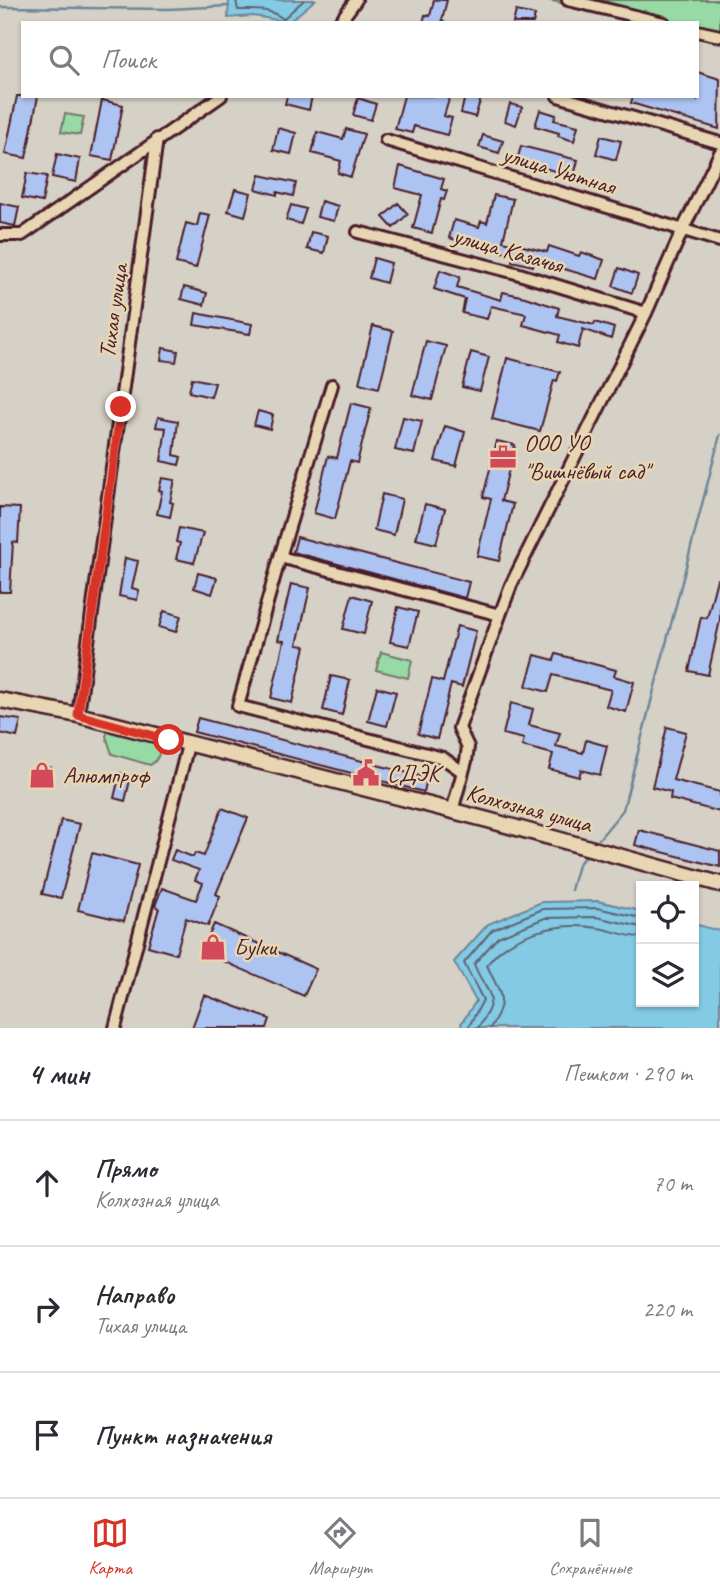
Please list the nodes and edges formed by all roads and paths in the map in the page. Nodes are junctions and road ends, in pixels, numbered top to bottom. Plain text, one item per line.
1 (356, 0) edge
2 (568, 0) edge
3 (340, 21) edge
4 (656, 21) edge
5 (699, 31) edge
6 (720, 36) edge
7 (218, 98) edge
8 (565, 98) edge
9 (158, 139) junction
10 (386, 140) dead end
11 (720, 143) edge
12 (720, 153) edge
13 (682, 229) junction
14 (358, 232) dead end
15 (0, 235) edge
16 (720, 241) edge
17 (646, 313) junction
18 (332, 385) dead end
19 (280, 557) junction
20 (500, 615) junction
21 (0, 700) edge
22 (78, 715) junction
23 (188, 745) junction
24 (463, 772) junction
25 (452, 811) junction
26 (720, 884) edge
27 (115, 1028) edge

1 - 3 street
2 - 4 street
5 - 6 street
7 - 9 street
8 - 11 street
9 - 15 street
9 - 22 street, Тихая улица
10 - 13 street, улица Уютная
12 - 13 street
13 - 16 street, улица Уютная
13 - 17 street
14 - 17 street, улица Казачья
17 - 20 street
18 - 19 street
19 - 20 street
19 - 24 street
20 - 24 street
21 - 22 street, Колхозная улица
22 - 23 street, Колхозная улица
23 - 25 street, Колхозная улица
23 - 27 street
24 - 25 street
25 - 26 street, Колхозная улица

